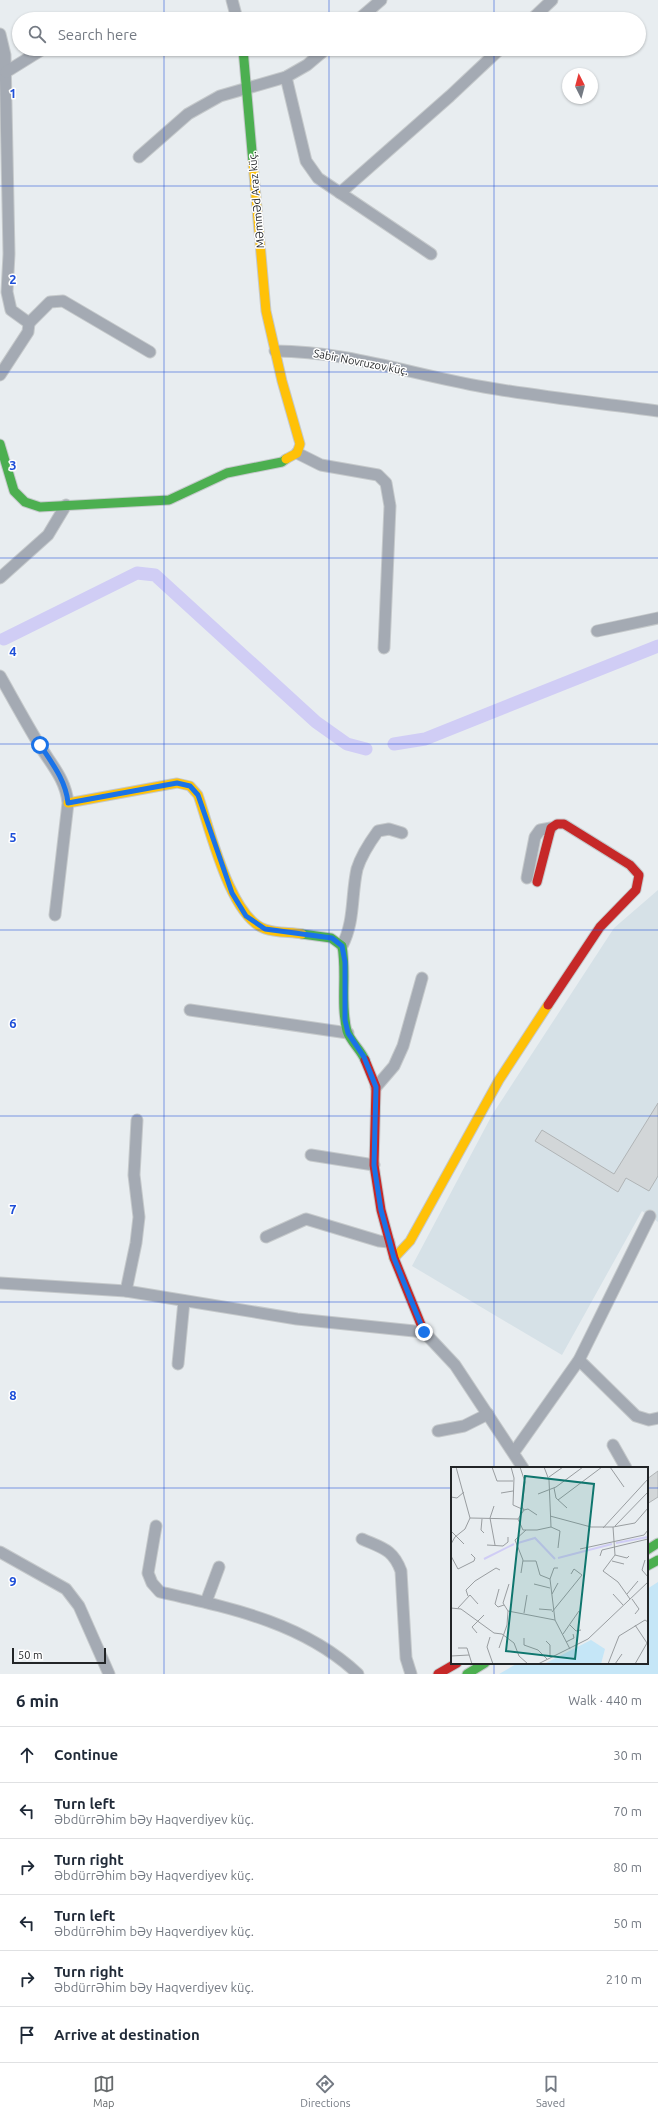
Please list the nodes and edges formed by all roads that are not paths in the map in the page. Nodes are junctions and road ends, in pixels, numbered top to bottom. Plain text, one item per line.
1 (232, 0) edge
2 (381, 0) edge
3 (552, 0) edge
4 (235, 12) edge
5 (368, 12) edge
6 (539, 12) edge
7 (0, 34) edge
8 (32, 56) edge
9 (244, 56) edge
10 (318, 56) edge
11 (493, 56) edge
12 (6, 72) junction
13 (286, 77) junction
14 (246, 88) junction
15 (139, 157) dead end
16 (340, 193) junction
17 (430, 254) dead end
18 (5, 310) edge
19 (29, 323) junction
20 (275, 351) junction
21 (150, 352) dead end
22 (0, 375) edge
23 (658, 411) edge
24 (0, 444) edge
25 (297, 453) junction
26 (66, 505) junction
27 (0, 578) edge
28 (658, 618) edge
29 (597, 631) dead end
30 (384, 648) dead end
31 (0, 676) edge
32 (68, 803) junction
33 (551, 828) junction
34 (402, 834) dead end
35 (526, 878) dead end
36 (537, 882) dead end
37 (55, 914) dead end
38 (342, 946) junction
39 (422, 978) dead end
40 (190, 1010) dead end
41 (348, 1033) junction
42 (376, 1087) junction
43 (137, 1120) dead end
44 (311, 1155) dead end
45 (374, 1165) junction
46 (650, 1216) dead end
47 (266, 1237) dead end
48 (389, 1242) junction
49 (394, 1258) junction
50 (0, 1283) edge
51 (126, 1290) junction
52 (184, 1301) junction
53 (424, 1332) junction
54 (579, 1360) junction
55 (178, 1364) dead end
56 (488, 1414) junction
57 (658, 1418) edge
58 (438, 1431) dead end
59 (613, 1445) dead end
60 (514, 1452) junction
61 (522, 1467) edge
62 (625, 1467) edge
63 (156, 1526) dead end
64 (362, 1539) dead end
65 (658, 1543) edge
66 (648, 1549) edge
67 (0, 1552) edge
68 (658, 1560) edge
69 (648, 1565) edge
70 (219, 1567) dead end
71 (206, 1602) junction
72 (455, 1664) edge
73 (483, 1664) edge
74 (109, 1674) edge
75 (358, 1674) edge
76 (411, 1674) edge
77 (438, 1674) edge
78 (467, 1674) edge

1 - 4 street
2 - 5 street
3 - 6 street
7 - 12 street
8 - 12 street
9 - 14 street, Məmməd Araz küç.
10 - 13 street
11 - 16 street
12 - 18 street
13 - 14 street
13 - 16 street
14 - 15 street
14 - 20 street, Məmməd Araz küç.
16 - 17 street
18 - 19 street
19 - 21 street
19 - 22 street
20 - 23 street, Sabir Novruzov küç.
20 - 25 street
24 - 26 street
25 - 26 street
25 - 30 street
26 - 27 street
28 - 29 street
31 - 32 street
32 - 37 street
32 - 38 street
33 - 35 street
33 - 36 street
33 - 49 street
34 - 38 street
38 - 41 street
39 - 42 street
40 - 41 street
41 - 42 street
42 - 45 street
43 - 51 street
44 - 45 street
45 - 48 street
46 - 54 street
47 - 48 street
48 - 49 street
49 - 53 street
50 - 51 street
51 - 52 street
52 - 53 street
52 - 55 street
53 - 56 street
54 - 57 street
54 - 60 street
56 - 58 street
56 - 60 street
59 - 62 street
60 - 61 street
63 - 71 street
64 - 76 street
65 - 66 street
67 - 74 street
68 - 69 street
70 - 71 street
71 - 75 street
72 - 77 street
73 - 78 street

